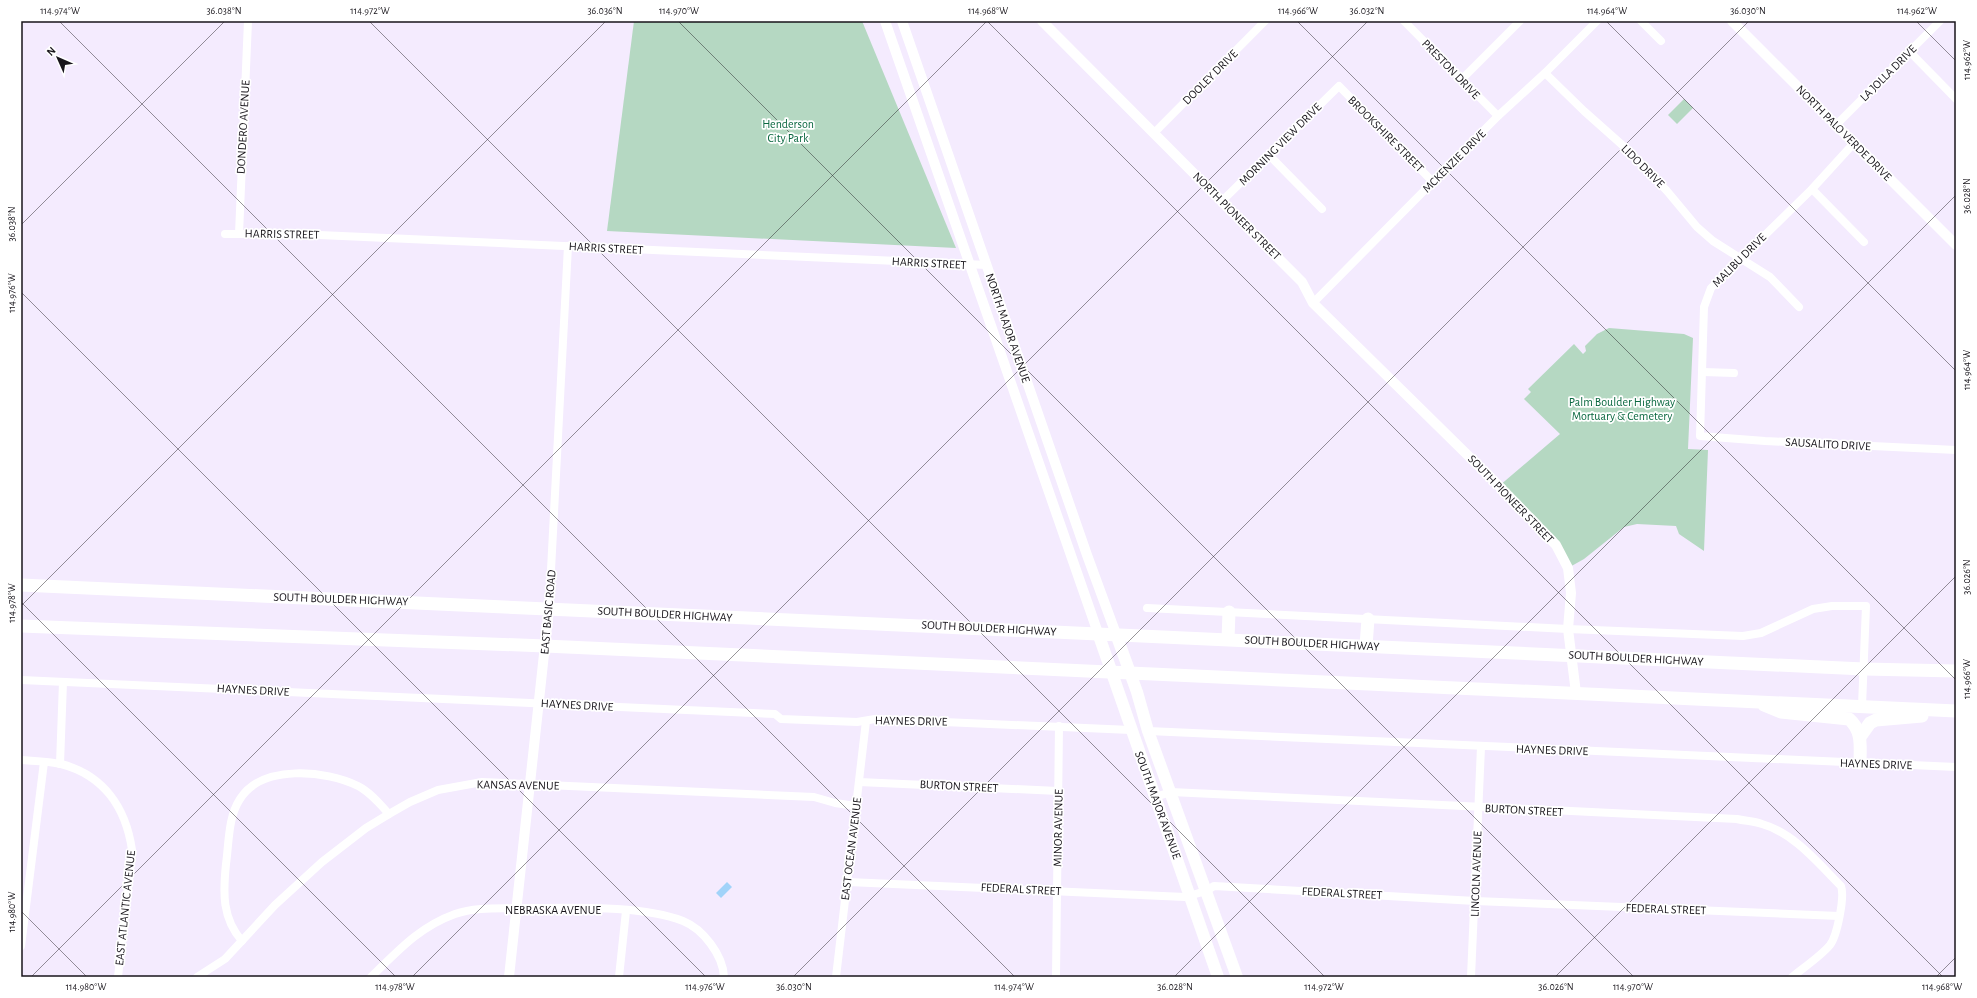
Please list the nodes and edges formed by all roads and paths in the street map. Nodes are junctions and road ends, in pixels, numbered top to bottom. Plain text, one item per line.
1 (248, 21) edge
2 (885, 21) edge
3 (902, 21) edge
4 (1042, 21) edge
5 (1265, 21) edge
6 (1404, 21) edge
7 (1520, 21) edge
8 (1597, 21) edge
9 (1641, 21) edge
10 (1732, 21) edge
11 (1940, 21) edge
12 (1661, 41) dead end
13 (1910, 52) junction
14 (1546, 73) junction
15 (1462, 79) junction
16 (1339, 86) joint
17 (1956, 99) edge
18 (1498, 116) junction
19 (1836, 125) junction
20 (1154, 133) junction
21 (1854, 143) junction
22 (1269, 155) junction
23 (952, 165) junction
24 (936, 170) junction
25 (956, 177) junction
26 (940, 182) junction
27 (1433, 182) junction
28 (1812, 189) junction
29 (1222, 201) junction
30 (1322, 209) dead end
31 (225, 234) dead end
32 (239, 234) junction
33 (1864, 242) dead end
34 (1956, 245) edge
35 (568, 246) junction
36 (1740, 258) junction
37 (969, 264) junction
38 (986, 265) junction
39 (1314, 303) junction
40 (1799, 307) dead end
41 (1012, 338) junction
42 (996, 344) junction
43 (1702, 372) junction
44 (1734, 373) dead end
45 (1426, 414) joint
46 (1044, 431) junction
47 (1028, 435) junction
48 (1700, 436) joint
49 (1956, 450) edge
50 (21, 585) edge
51 (549, 608) junction
52 (1147, 608) dead end
53 (1229, 612) junction
54 (1368, 619) junction
55 (21, 626) edge
56 (1568, 629) junction
57 (1098, 633) junction
58 (1116, 634) junction
59 (1228, 639) junction
60 (546, 646) junction
61 (1366, 646) junction
62 (1571, 655) junction
63 (1864, 669) junction
64 (1956, 671) edge
65 (1112, 672) junction
66 (1131, 673) junction
67 (21, 680) edge
68 (63, 682) junction
69 (1576, 693) junction
70 (1754, 701) junction
71 (540, 703) junction
72 (1862, 706) junction
73 (1956, 711) edge
74 (866, 720) junction
75 (1059, 726) junction
76 (1131, 730) junction
77 (1148, 731) junction
78 (1860, 737) junction
79 (1481, 747) junction
80 (21, 760) edge
81 (44, 762) junction
82 (1860, 763) junction
83 (60, 764) junction
84 (1956, 768) edge
85 (859, 782) junction
86 (531, 784) junction
87 (1058, 791) junction
88 (1171, 792) junction
89 (1155, 798) junction
90 (856, 806) junction
91 (1479, 808) junction
92 (389, 814) junction
93 (848, 882) junction
94 (1057, 891) junction
95 (1206, 891) junction
96 (1190, 895) junction
97 (1475, 901) junction
98 (516, 908) junction
99 (626, 911) junction
100 (1839, 916) junction
101 (242, 941) junction
102 (21, 946) edge
103 (118, 977) edge
104 (198, 977) edge
105 (371, 977) edge
106 (509, 977) edge
107 (619, 977) edge
108 (724, 977) edge
109 (836, 977) edge
110 (1056, 977) edge
111 (1218, 977) edge
112 (1237, 977) edge
113 (1471, 977) edge
114 (1792, 977) edge

1 - 32 street, DONDERO AVENUE
2 - 24 street, NORTH MAJOR AVENUE
3 - 23 street, NORTH MAJOR AVENUE
4 - 20 street, NORTH PIONEER STREET
5 - 20 street, DOOLEY DRIVE
6 - 15 street, PRESTON DRIVE
7 - 15 street
8 - 14 street, MCKENZIE DRIVE
9 - 12 street
10 - 19 street, NORTH PALO VERDE DRIVE
11 - 13 street, LA JOLLA DRIVE
13 - 17 street
13 - 19 street, LA JOLLA DRIVE
14 - 18 street, MCKENZIE DRIVE
14 - 36 street, LIDO DRIVE
15 - 18 street, PRESTON DRIVE
16 - 22 street, MORNING VIEW DRIVE
16 - 27 street, BROOKSHIRE STREET
18 - 27 street, MCKENZIE DRIVE
19 - 21 street, NORTH PALO VERDE DRIVE
20 - 29 street, NORTH PIONEER STREET
21 - 28 street, MALIBU DRIVE
21 - 34 street, NORTH PALO VERDE DRIVE
22 - 29 street, MORNING VIEW DRIVE
22 - 30 street
23 - 24 street
23 - 25 street, NORTH MAJOR AVENUE
24 - 26 street, NORTH MAJOR AVENUE
25 - 26 street
25 - 38 street, NORTH MAJOR AVENUE
26 - 37 street, NORTH MAJOR AVENUE
27 - 39 street, MCKENZIE DRIVE
28 - 33 street
28 - 36 street, MALIBU DRIVE
29 - 39 street, NORTH PIONEER STREET
31 - 32 street, HARRIS STREET
32 - 35 street, HARRIS STREET
35 - 37 street, HARRIS STREET
35 - 51 street, EAST BASIC ROAD
36 - 40 street, LIDO DRIVE
36 - 43 street, MALIBU DRIVE
37 - 38 street, HARRIS STREET
37 - 42 street, NORTH MAJOR AVENUE
38 - 41 street, NORTH MAJOR AVENUE
39 - 45 street, NORTH PIONEER STREET
41 - 42 street
41 - 46 street, NORTH MAJOR AVENUE
42 - 47 street, NORTH MAJOR AVENUE
43 - 44 street
43 - 48 street, MALIBU DRIVE
45 - 56 street, SOUTH PIONEER STREET
46 - 47 street
46 - 58 street, NORTH MAJOR AVENUE
47 - 57 street, NORTH MAJOR AVENUE
48 - 49 street, SAUSALITO DRIVE
50 - 51 main road, SOUTH BOULDER HIGHWAY
51 - 57 main road, SOUTH BOULDER HIGHWAY
51 - 60 street, EAST BASIC ROAD
52 - 53 street
53 - 54 street
53 - 59 main road
54 - 56 street
54 - 61 main road
55 - 60 main road
56 - 62 street, SOUTH PIONEER STREET
56 - 63 street
57 - 58 main road, SOUTH BOULDER HIGHWAY
57 - 65 main road, SOUTH MAJOR AVENUE
58 - 59 main road, SOUTH BOULDER HIGHWAY
58 - 66 main road, SOUTH MAJOR AVENUE
59 - 61 main road, SOUTH BOULDER HIGHWAY
60 - 65 main road
60 - 71 street, EAST BASIC ROAD
61 - 62 main road, SOUTH BOULDER HIGHWAY
62 - 63 main road, SOUTH BOULDER HIGHWAY
62 - 69 street, SOUTH PIONEER STREET
63 - 64 main road, SOUTH BOULDER HIGHWAY
63 - 72 street
65 - 66 main road
65 - 76 main road, SOUTH MAJOR AVENUE
66 - 69 main road
66 - 77 main road, SOUTH MAJOR AVENUE
67 - 68 street, HAYNES DRIVE
68 - 71 street, HAYNES DRIVE
68 - 83 street
69 - 70 main road
70 - 72 main road
70 - 78 main road
71 - 74 street, HAYNES DRIVE
71 - 86 street, EAST BASIC ROAD
72 - 73 main road
73 - 78 main road
74 - 75 street, HAYNES DRIVE
74 - 85 street, EAST OCEAN AVENUE
75 - 76 street, HAYNES DRIVE
75 - 87 street, MINOR AVENUE
76 - 89 main road, SOUTH MAJOR AVENUE
77 - 79 street, HAYNES DRIVE
77 - 88 main road, SOUTH MAJOR AVENUE
78 - 82 main road
79 - 82 street, HAYNES DRIVE
79 - 91 street, LINCOLN AVENUE
80 - 81 street, EAST ATLANTIC AVENUE
81 - 83 street, EAST ATLANTIC AVENUE
81 - 102 street
82 - 84 street, HAYNES DRIVE
83 - 103 street, EAST ATLANTIC AVENUE
85 - 87 street, BURTON STREET
85 - 90 street, EAST OCEAN AVENUE
86 - 90 street, KANSAS AVENUE
86 - 92 street, KANSAS AVENUE
86 - 98 street, EAST BASIC ROAD
87 - 94 street, MINOR AVENUE
88 - 89 street, BURTON STREET
88 - 91 street, BURTON STREET
88 - 95 main road, SOUTH MAJOR AVENUE
89 - 96 main road, SOUTH MAJOR AVENUE
90 - 93 street, EAST OCEAN AVENUE
91 - 97 street, LINCOLN AVENUE
91 - 100 street, BURTON STREET
92 - 101 street, KANSAS AVENUE
92 - 101 street
93 - 94 street, FEDERAL STREET
93 - 109 street, EAST OCEAN AVENUE
94 - 96 street, FEDERAL STREET
94 - 110 street, MINOR AVENUE
95 - 96 street, FEDERAL STREET
95 - 97 street, FEDERAL STREET
95 - 112 main road, SOUTH MAJOR AVENUE
96 - 111 main road, SOUTH MAJOR AVENUE
97 - 100 street, FEDERAL STREET
97 - 113 street, LINCOLN AVENUE
98 - 99 street, NEBRASKA AVENUE
98 - 105 street, NEBRASKA AVENUE
98 - 106 street, EAST BASIC ROAD
99 - 107 street
99 - 108 street, NEBRASKA AVENUE
100 - 114 street, BURTON STREET
101 - 104 street, KANSAS AVENUE

